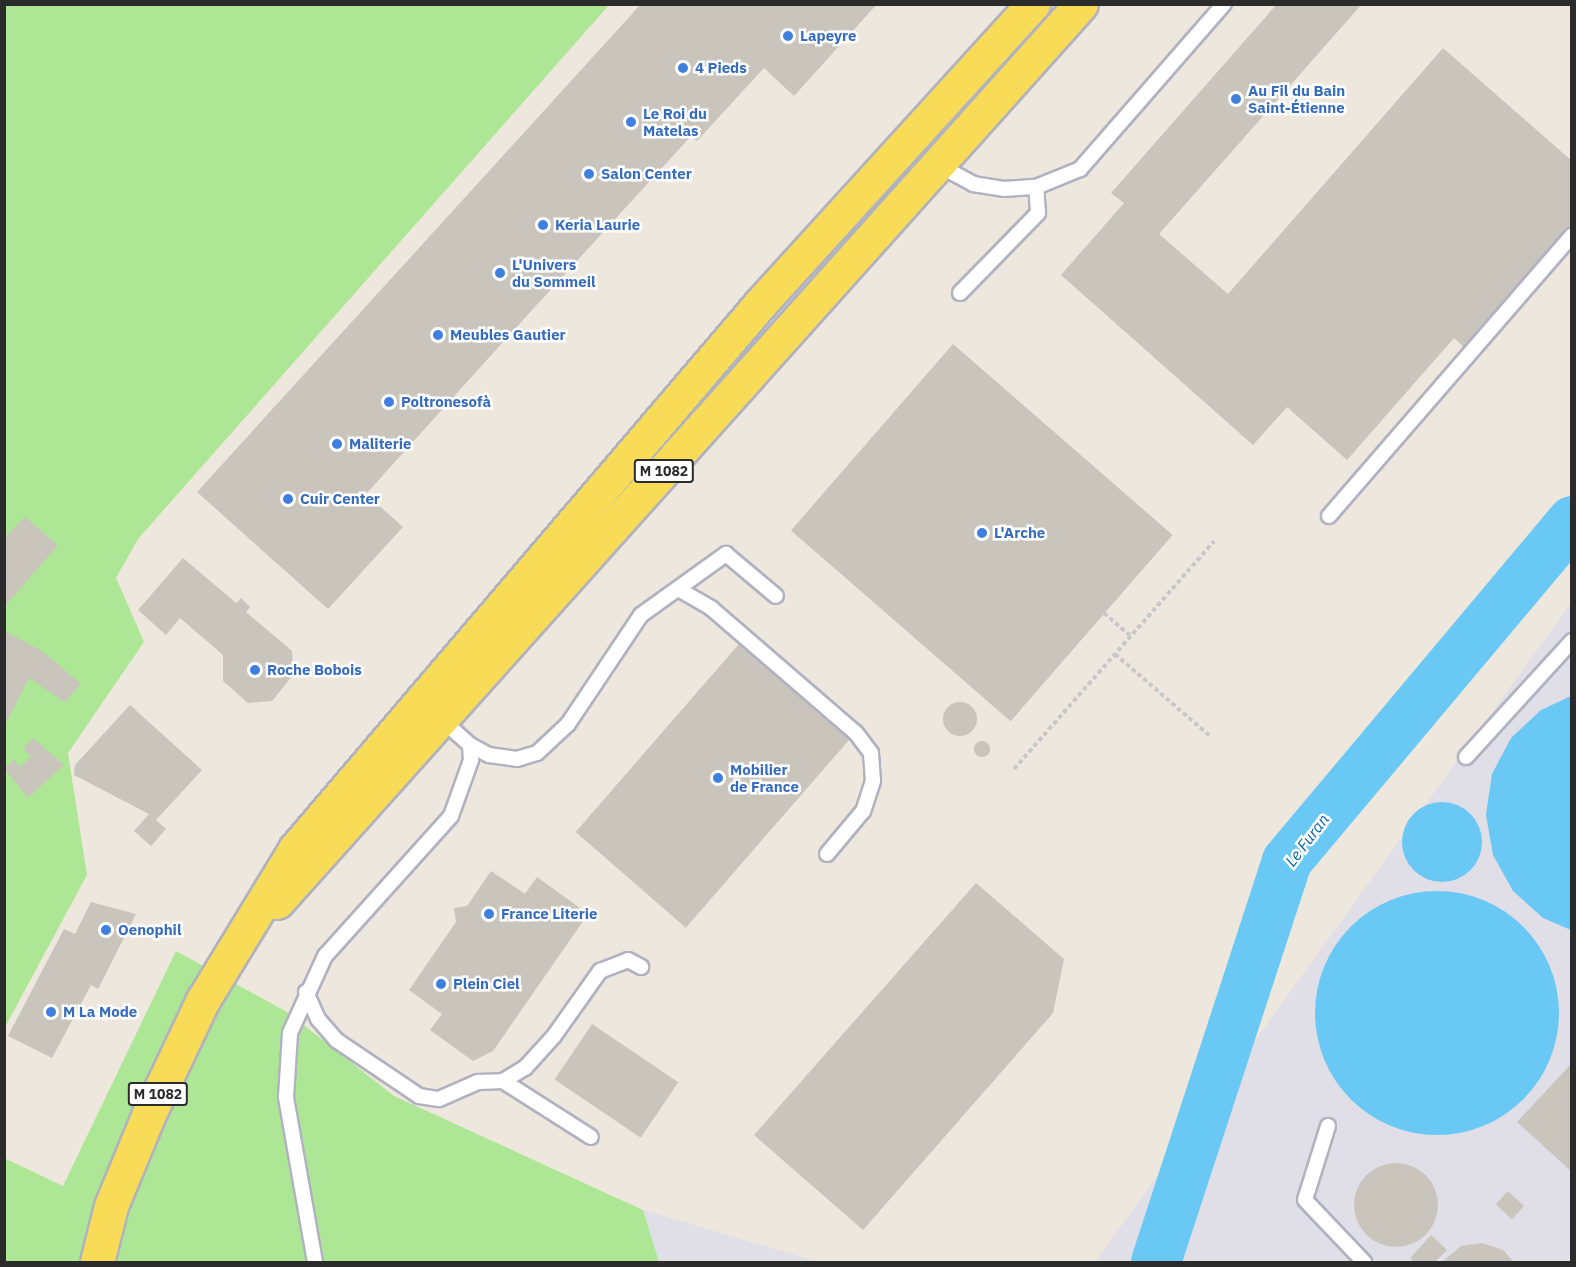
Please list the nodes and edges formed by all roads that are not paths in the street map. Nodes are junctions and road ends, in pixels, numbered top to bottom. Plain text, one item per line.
1 (1033, 4) edge
2 (1081, 4) edge
3 (1224, 4) edge
4 (938, 165) junction
5 (1036, 187) junction
6 (1572, 235) edge
7 (960, 293) dead end
8 (1329, 516) dead end
9 (680, 591) junction
10 (776, 596) dead end
11 (1572, 640) edge
12 (431, 710) junction
13 (470, 745) junction
14 (1466, 757) dead end
15 (827, 854) dead end
16 (641, 967) dead end
17 (306, 992) junction
18 (503, 1081) junction
19 (1328, 1126) dead end
20 (591, 1137) dead end
21 (97, 1263) edge
22 (315, 1263) edge
23 (1364, 1263) edge

1 - 12 main road, M 1082
2 - 4 main road, M 1082
3 - 5 lane
4 - 5 lane
4 - 12 main road, M 1082
5 - 7 lane
6 - 8 lane
9 - 10 lane
9 - 13 lane
9 - 15 lane
11 - 14 lane
12 - 13 lane
12 - 21 main road, M 1082
13 - 17 lane
16 - 18 lane
17 - 18 lane
17 - 22 lane
18 - 20 lane
19 - 23 lane

